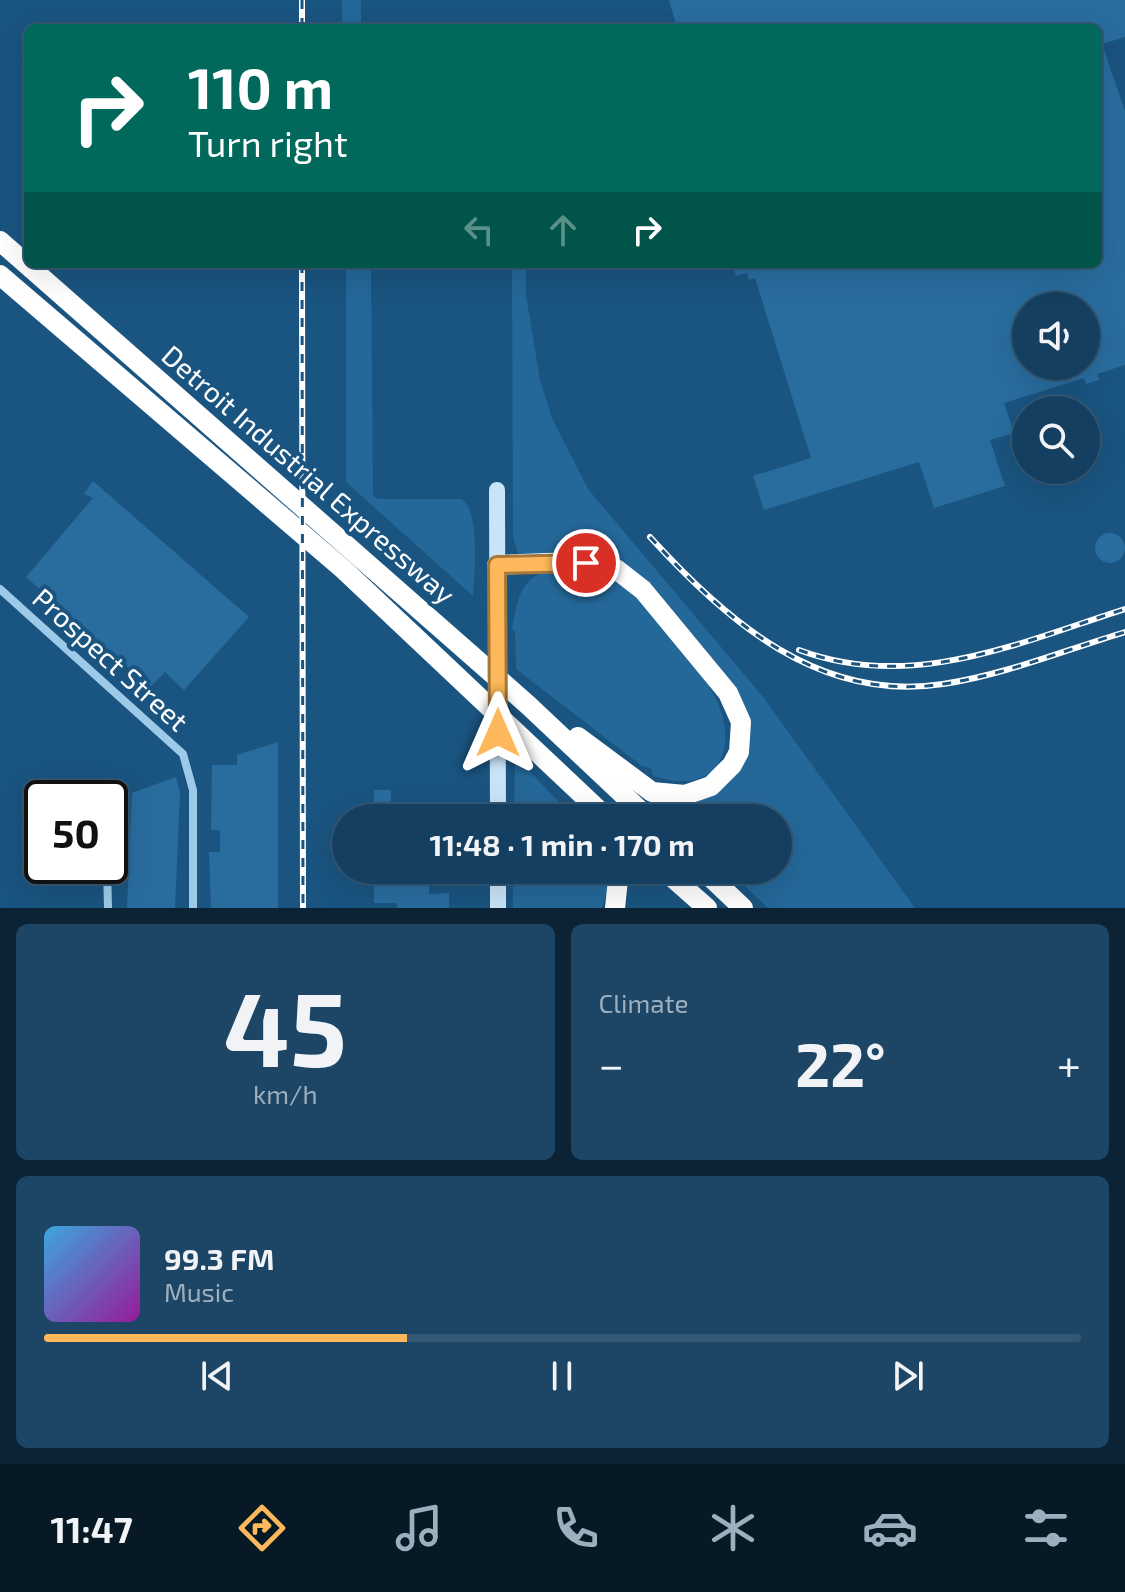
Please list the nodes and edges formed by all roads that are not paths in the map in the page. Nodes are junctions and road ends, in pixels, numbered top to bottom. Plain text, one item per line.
1 (0, 241) edge
2 (24, 262) edge
3 (31, 268) edge
4 (0, 275) edge
5 (497, 490) dead end
6 (497, 565) junction
7 (0, 589) edge
8 (528, 705) junction
9 (546, 763) junction
10 (498, 804) edge
11 (576, 804) edge
12 (591, 804) edge
13 (633, 804) edge
14 (107, 884) edge
15 (498, 884) edge
16 (618, 884) edge
17 (680, 884) edge
18 (718, 884) edge
19 (108, 908) edge
20 (193, 908) edge
21 (498, 908) edge
22 (615, 908) edge
23 (707, 908) edge
24 (743, 908) edge

1 - 2 highway, Detroit Industrial Expressway
3 - 8 highway, Detroit Industrial Expressway
4 - 9 highway, Detroit Industrial Expressway
5 - 6 main road
6 - 8 highway
6 - 10 main road
7 - 20 street, Prospect Street
8 - 13 highway, Detroit Industrial Expressway
9 - 11 highway
9 - 12 highway, Detroit Industrial Expressway
14 - 19 street
15 - 21 main road
16 - 22 highway
17 - 23 highway
18 - 24 highway

